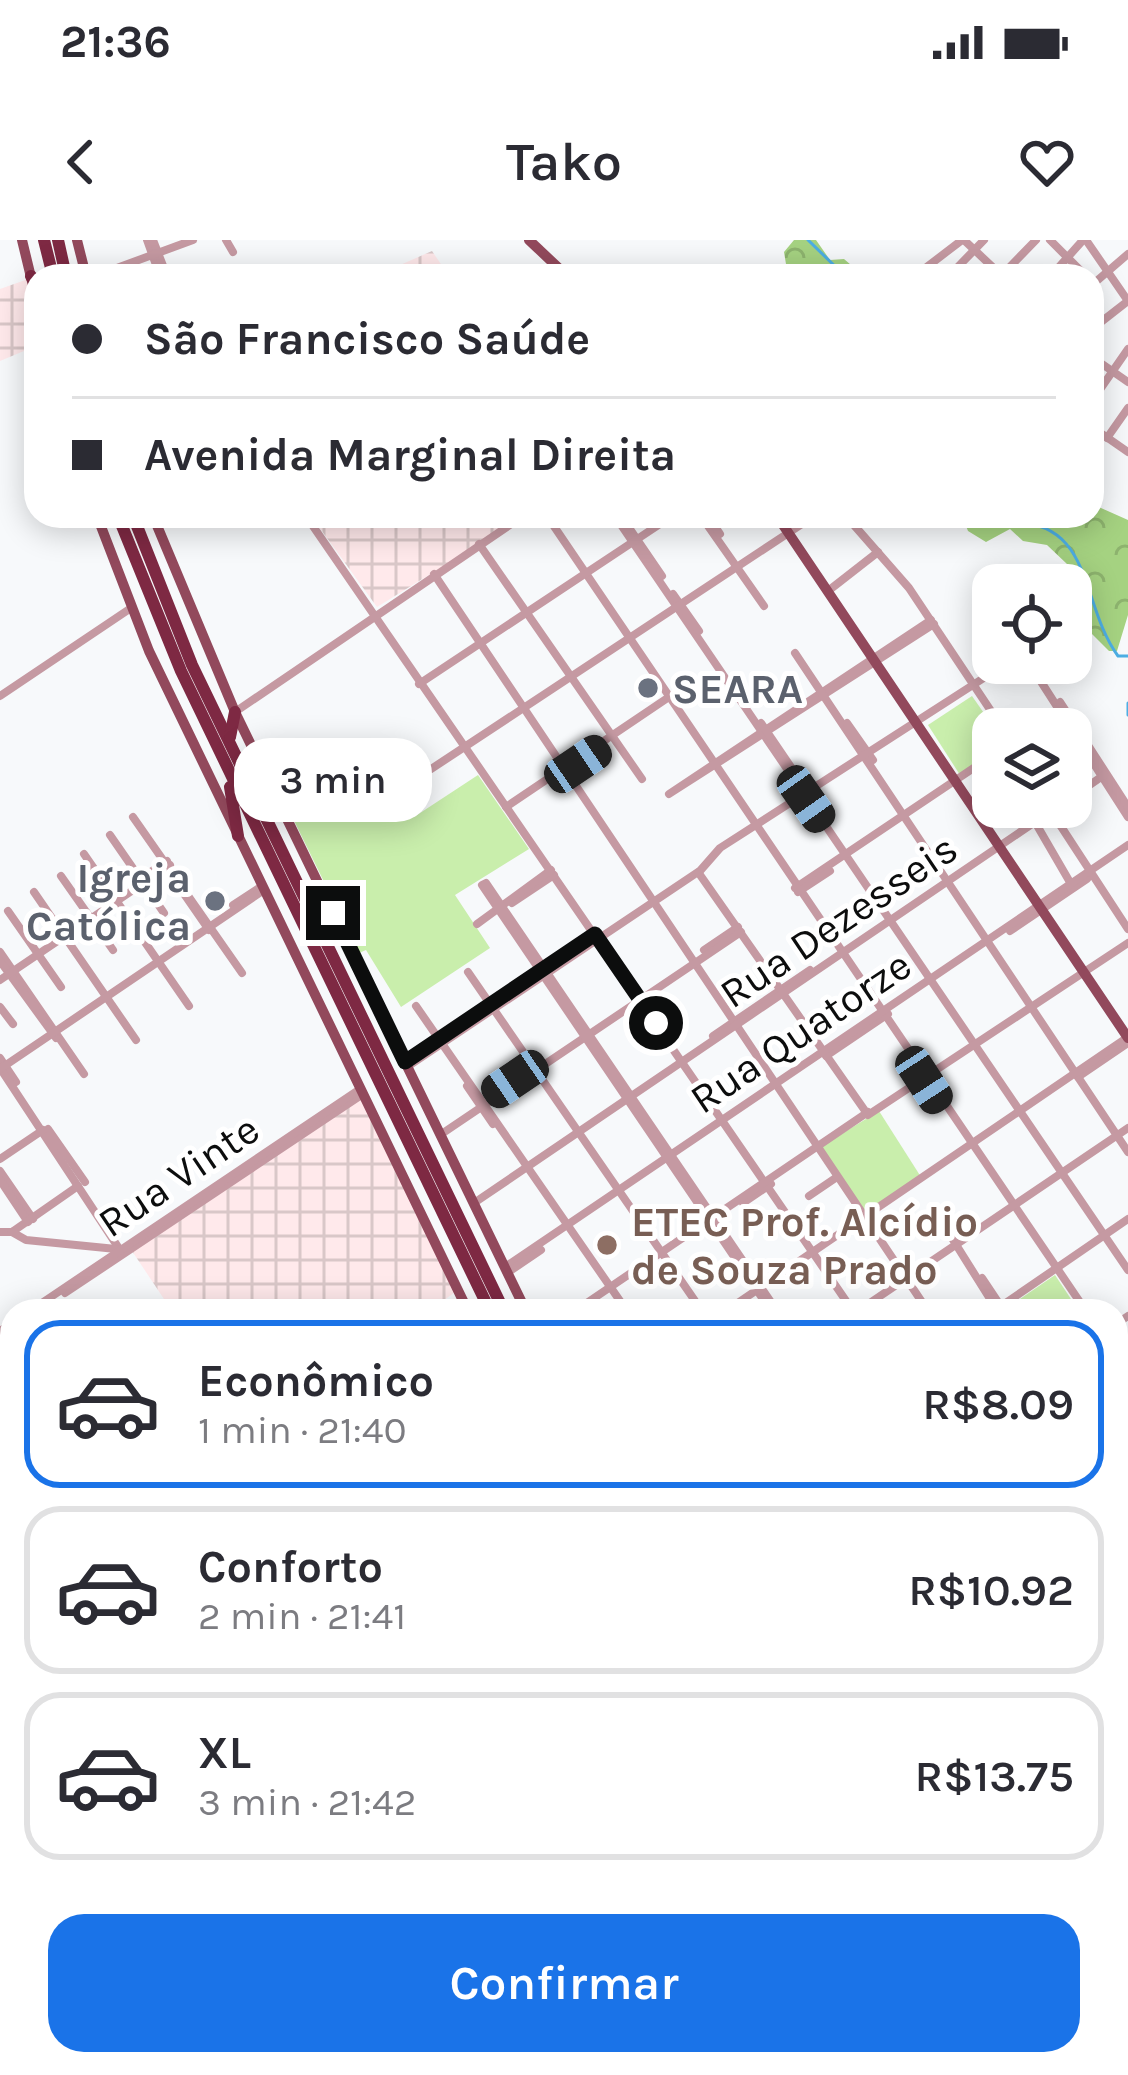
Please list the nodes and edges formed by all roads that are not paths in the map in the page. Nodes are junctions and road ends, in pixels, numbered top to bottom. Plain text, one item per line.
1 (150, 240) edge
2 (193, 240) edge
3 (202, 240) edge
4 (529, 240) edge
5 (963, 240) edge
6 (984, 240) edge
7 (1036, 240) edge
8 (1050, 240) edge
9 (1087, 240) edge
10 (975, 251) junction
11 (1128, 254) edge
12 (156, 255) junction
13 (1067, 257) junction
14 (130, 264) edge
15 (134, 264) edge
16 (159, 264) edge
17 (554, 264) edge
18 (929, 264) edge
19 (962, 264) edge
20 (989, 264) edge
21 (1013, 264) edge
22 (1061, 264) edge
23 (1074, 264) edge
24 (1108, 268) junction
25 (1104, 271) edge
26 (1127, 296) edge
27 (1104, 316) edge
28 (1128, 349) edge
29 (1104, 365) edge
30 (1113, 371) junction
31 (1128, 382) edge
32 (1104, 384) edge
33 (1128, 408) edge
34 (1104, 436) edge
35 (1107, 438) junction
36 (1128, 452) edge
37 (101, 528) edge
38 (122, 528) edge
39 (138, 528) edge
40 (158, 528) edge
41 (314, 528) edge
42 (514, 528) edge
43 (546, 528) edge
44 (626, 528) edge
45 (650, 528) edge
46 (712, 528) edge
47 (781, 528) edge
48 (787, 528) edge
49 (857, 528) edge
50 (633, 539) junction
51 (483, 545) junction
52 (878, 552) junction
53 (736, 563) junction
54 (582, 572) junction
55 (432, 575) junction
56 (830, 590) junction
57 (676, 603) junction
58 (131, 608) junction
59 (526, 609) junction
60 (374, 613) junction
61 (930, 624) junction
62 (625, 636) junction
63 (476, 642) junction
64 (877, 659) junction
65 (569, 673) junction
66 (419, 681) junction
67 (978, 684) edge
68 (980, 684) edge
69 (973, 688) junction
70 (824, 692) junction
71 (0, 696) edge
72 (669, 701) junction
73 (519, 706) junction
74 (986, 708) edge
75 (236, 712) junction
76 (920, 723) junction
77 (764, 731) junction
78 (613, 738) junction
79 (462, 746) junction
80 (219, 752) junction
81 (866, 756) junction
82 (1092, 756) edge
83 (237, 760) junction
84 (712, 765) junction
85 (563, 771) junction
86 (972, 773) edge
87 (1103, 773) junction
88 (418, 775) dead end
89 (1092, 781) edge
90 (959, 782) junction
91 (807, 795) junction
92 (1128, 807) edge
93 (507, 810) junction
94 (908, 815) junction
95 (1128, 817) edge
96 (1022, 828) edge
97 (1025, 828) edge
98 (1038, 828) edge
99 (1065, 828) edge
100 (756, 829) junction
101 (110, 835) dead end
102 (238, 836) junction
103 (1000, 843) junction
104 (1128, 848) edge
105 (849, 856) junction
106 (167, 864) junction
107 (699, 872) junction
108 (1094, 872) junction
109 (551, 874) junction
110 (62, 876) dead end
111 (948, 878) junction
112 (142, 881) junction
113 (484, 884) dead end
114 (1071, 884) junction
115 (263, 888) junction
116 (797, 890) junction
117 (116, 898) junction
118 (651, 904) junction
119 (1043, 907) junction
120 (500, 908) junction
121 (8, 911) dead end
122 (164, 914) dead end
123 (90, 916) junction
124 (890, 918) junction
125 (209, 925) junction
126 (739, 930) junction
127 (63, 934) junction
128 (1128, 936) edge
129 (594, 938) junction
130 (990, 941) junction
131 (113, 950) dead end
132 (37, 952) junction
133 (840, 952) junction
134 (230, 957) dead end
135 (157, 960) junction
136 (691, 963) junction
137 (1084, 968) junction
138 (5, 969) edge
139 (543, 972) junction
140 (932, 981) junction
141 (61, 987) dead end
142 (784, 990) junction
143 (105, 995) junction
144 (637, 1000) junction
145 (1032, 1004) junction
146 (0, 1006) edge
147 (492, 1006) junction
148 (119, 1015) dead end
149 (882, 1015) junction
150 (13, 1024) dead end
151 (733, 1026) junction
152 (53, 1030) junction
153 (585, 1034) junction
154 (1128, 1037) edge
155 (440, 1042) junction
156 (974, 1043) junction
157 (826, 1053) junction
158 (679, 1062) junction
159 (406, 1064) junction
160 (1, 1065) edge
161 (534, 1069) junction
162 (1079, 1073) junction
163 (925, 1077) junction
164 (774, 1088) junction
165 (361, 1091) junction
166 (628, 1096) junction
167 (482, 1104) junction
168 (1022, 1113) junction
169 (868, 1114) junction
170 (721, 1124) junction
171 (43, 1127) junction
172 (576, 1131) junction
173 (439, 1132) junction
174 (1124, 1138) edge
175 (972, 1147) junction
176 (815, 1150) junction
177 (0, 1156) edge
178 (670, 1158) junction
179 (524, 1166) junction
180 (0, 1171) edge
181 (1065, 1174) junction
182 (835, 1179) junction
183 (0, 1180) edge
184 (764, 1186) junction
185 (82, 1188) junction
186 (619, 1193) junction
187 (808, 1196) dead end
188 (473, 1201) junction
189 (1014, 1209) junction
190 (31, 1220) junction
191 (713, 1220) junction
192 (863, 1221) junction
193 (1128, 1222) edge
194 (567, 1228) junction
195 (13, 1232) junction
196 (0, 1235) edge
197 (1107, 1236) junction
198 (953, 1239) junction
199 (119, 1250) junction
200 (661, 1255) junction
201 (812, 1256) junction
202 (1128, 1266) edge
203 (506, 1270) junction
204 (1056, 1272) junction
205 (906, 1282) junction
206 (610, 1290) junction
207 (761, 1291) junction
208 (51, 1299) edge
209 (52, 1299) edge
210 (462, 1299) edge
211 (484, 1299) edge
212 (498, 1299) edge
213 (520, 1299) edge
214 (597, 1299) edge
215 (616, 1299) edge
216 (691, 1299) edge
217 (749, 1299) edge
218 (767, 1299) edge
219 (846, 1299) edge
220 (877, 1299) edge
221 (918, 1299) edge
222 (993, 1299) edge
223 (1016, 1299) edge
224 (1075, 1299) edge

1 - 12 street
2 - 12 street
3 - 12 street
4 - 17 main road
5 - 10 street
5 - 18 street
6 - 10 street
7 - 21 street
8 - 13 street
9 - 13 street
9 - 24 street
10 - 19 street
10 - 20 street
11 - 24 street
12 - 14 street
12 - 15 street
12 - 16 street
13 - 22 street
13 - 23 street
24 - 25 street
24 - 26 street
26 - 27 street
28 - 30 street
29 - 30 street
30 - 31 street
30 - 32 street
33 - 35 street
34 - 35 street
35 - 36 street
37 - 58 main road
38 - 80 highway
39 - 83 highway
40 - 75 main road
41 - 60 street
42 - 51 street
43 - 54 street
44 - 50 street
45 - 50 street
46 - 53 street
47 - 53 street
48 - 56 main road
49 - 52 street
50 - 54 street
50 - 57 street
51 - 55 street
51 - 59 street
52 - 56 street
52 - 61 street
53 - 53 street
53 - 57 street
54 - 59 street
54 - 62 street
55 - 60 street
55 - 63 street
56 - 64 main road
57 - 62 street
57 - 77 street
58 - 71 street
58 - 102 main road
59 - 63 street
59 - 65 street
60 - 66 street
60 - 75 street
61 - 64 street
61 - 69 street
62 - 65 street
62 - 72 street
63 - 66 street
63 - 73 street
64 - 70 street
64 - 76 main road
65 - 73 street
65 - 78 street
66 - 79 street
67 - 69 street
68 - 69 street
69 - 74 street
69 - 76 street
70 - 70 street
70 - 77 street
70 - 81 street
72 - 78 street
72 - 84 street
73 - 79 street
73 - 85 street
75 - 83 highway
75 - 159 main road
76 - 81 street
76 - 90 main road
77 - 84 street
77 - 91 street
78 - 78 street
78 - 85 street
79 - 88 street
79 - 93 street
80 - 102 highway
80 - 211 highway
81 - 91 street
81 - 94 street
82 - 87 street
83 - 212 highway
84 - 84 street
84 - 100 street
85 - 93 street
85 - 118 street
86 - 90 street
87 - 89 street
87 - 92 street
87 - 95 street
90 - 94 street
90 - 103 main road
91 - 100 street
91 - 105 street
93 - 109 street
94 - 105 street
94 - 111 street
96 - 103 street, Rua Dezesseis
97 - 103 street, Rua Dezesseis
98 - 114 street
99 - 108 street
100 - 107 street
100 - 116 street
101 - 112 street
102 - 115 main road
103 - 111 street, Rua Dezesseis
103 - 119 main road
104 - 108 street, Rua Quatorze
105 - 116 street
105 - 124 street
106 - 106 street
106 - 112 street
106 - 125 street
107 - 118 street
107 - 126 street
108 - 114 street, Rua Quatorze
108 - 119 street, Rua Quatorze
108 - 128 street
109 - 120 street
109 - 129 street
110 - 123 street
111 - 124 street, Rua Dezesseis
111 - 130 street
112 - 117 street
112 - 122 street
113 - 120 street
114 - 119 street, Rua Quatorze
115 - 125 street
115 - 165 main road
116 - 133 street
117 - 117 street
117 - 123 street
117 - 135 street
118 - 129 street
118 - 136 street
119 - 130 street, Rua Quatorze
119 - 137 main road
120 - 139 street
121 - 132 street
123 - 127 street
123 - 131 street
124 - 133 street, Rua Dezesseis
124 - 140 street
125 - 134 street
125 - 135 street
126 - 136 street
126 - 142 street
127 - 127 street
127 - 132 street
127 - 143 street
128 - 137 street
129 - 139 street
129 - 144 street
130 - 140 street, Rua Quatorze
130 - 145 street
132 - 138 street
132 - 141 street
133 - 142 street, Rua Dezesseis
133 - 149 street
135 - 135 street
135 - 143 street
136 - 144 street
136 - 151 street
137 - 145 street
137 - 154 main road
138 - 152 street
139 - 147 street
139 - 153 street
140 - 149 street, Rua Quatorze
140 - 156 street
142 - 151 street, Rua Dezesseis
142 - 157 street
143 - 148 street
143 - 152 street
144 - 153 street
144 - 158 street
145 - 156 street
145 - 162 street
146 - 150 street
147 - 155 street
147 - 161 street
149 - 157 street, Rua Quatorze
149 - 163 street
151 - 158 street, Rua Dezesseis
151 - 164 street
152 - 152 street
152 - 160 street
153 - 161 street
153 - 166 street
154 - 162 street
155 - 159 street
155 - 167 street
156 - 163 street
156 - 168 street
157 - 164 street, Rua Quatorze
157 - 169 street
158 - 166 street, Rua Dezesseis
158 - 170 street
159 - 173 main road
160 - 171 street
161 - 167 street
161 - 172 street
162 - 168 street
162 - 174 street
163 - 169 street
163 - 175 street
164 - 170 street, Rua Quatorze
164 - 176 street
165 - 199 street, Rua Vinte
165 - 209 street, Rua Vinte
165 - 210 main road
166 - 172 street, Rua Dezesseis
166 - 178 street
167 - 173 street
167 - 179 street
168 - 175 street
168 - 181 street
169 - 176 street
170 - 178 street, Rua Quatorze
170 - 184 street
171 - 177 street
171 - 185 street
172 - 179 street, Rua Dezesseis
172 - 186 street
173 - 188 main road
174 - 181 street
175 - 189 street
175 - 192 street
176 - 182 street
176 - 184 street
178 - 186 street, Rua Quatorze
178 - 191 street
179 - 188 street, Rua Dezesseis
179 - 194 street
180 - 190 street
181 - 189 street
181 - 197 street
182 - 187 street
182 - 192 street
183 - 190 street
184 - 191 street
184 - 201 street
185 - 190 street
185 - 199 street
186 - 194 street, Rua Quatorze
186 - 200 street
188 - 203 main road
189 - 198 street
189 - 204 street
190 - 195 street
191 - 200 street
191 - 207 street
192 - 201 street
192 - 205 street
193 - 197 street
194 - 203 street, Rua Quatorze
194 - 206 street
195 - 196 street
195 - 199 street
197 - 202 street
197 - 204 street
198 - 205 street
198 - 222 street
199 - 208 street, Rua Vinte
200 - 206 street
200 - 216 street
201 - 207 street
201 - 219 street
203 - 213 main road
204 - 223 street
204 - 224 street
205 - 220 street
205 - 221 street
206 - 214 street
206 - 215 street
207 - 217 street
207 - 218 street

